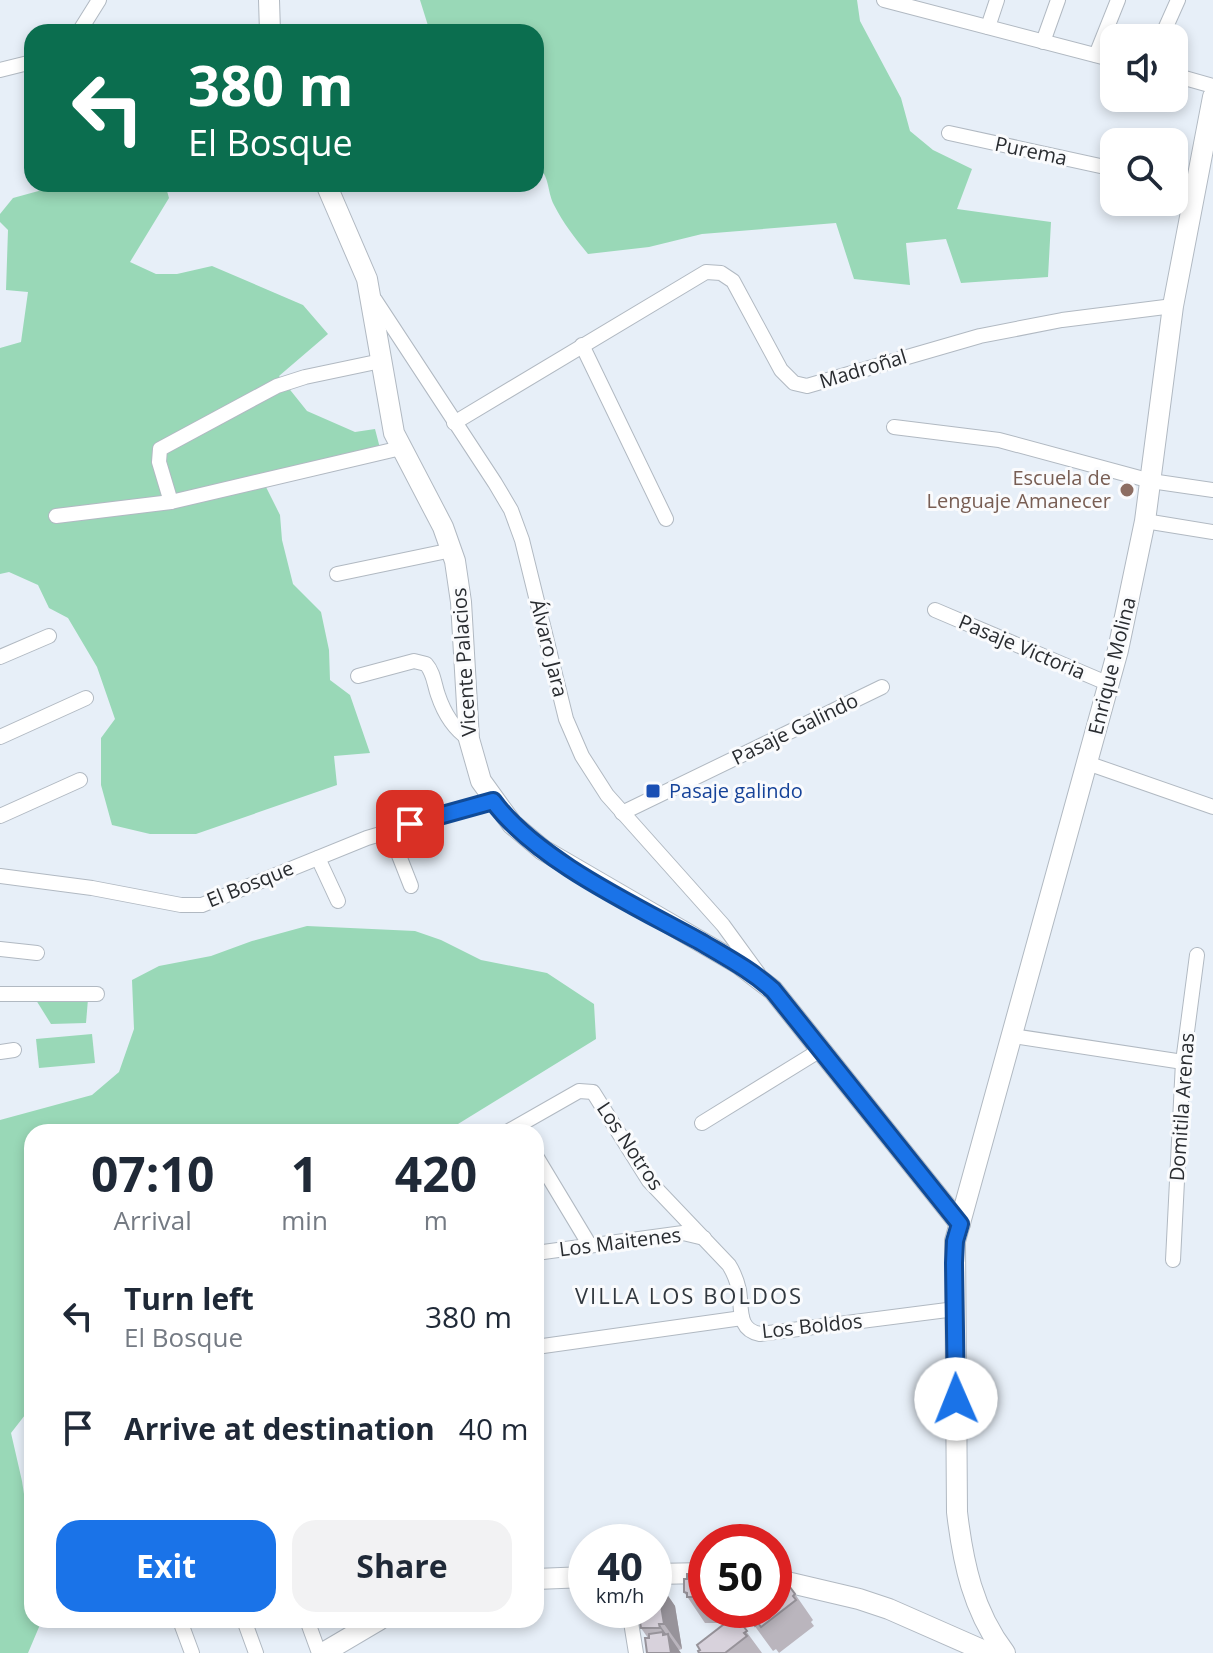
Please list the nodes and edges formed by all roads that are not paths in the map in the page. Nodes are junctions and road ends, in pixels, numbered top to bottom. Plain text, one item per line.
1 (99, 0) edge
2 (269, 0) edge
3 (884, 0) edge
4 (997, 0) edge
5 (1058, 0) edge
6 (1118, 0) edge
7 (1178, 0) edge
8 (930, 6) edge
9 (84, 24) edge
10 (270, 24) edge
11 (1167, 24) edge
12 (988, 27) junction
13 (1043, 42) junction
14 (1096, 55) junction
15 (1100, 56) edge
16 (24, 64) edge
17 (0, 70) edge
18 (1188, 79) edge
19 (1213, 86) edge
20 (1213, 97) edge
21 (949, 133) dead end
22 (1100, 166) edge
23 (1188, 185) edge
24 (1195, 187) junction
25 (330, 192) edge
26 (370, 292) junction
27 (1173, 306) junction
28 (582, 345) junction
29 (381, 361) junction
30 (454, 423) junction
31 (894, 427) dead end
32 (401, 448) junction
33 (1151, 481) junction
34 (1213, 490) edge
35 (171, 502) junction
36 (56, 516) dead end
37 (666, 519) dead end
38 (1145, 521) junction
39 (1213, 532) edge
40 (452, 550) junction
41 (337, 574) dead end
42 (935, 610) dead end
43 (49, 636) dead end
44 (0, 657) edge
45 (358, 676) dead end
46 (1109, 684) junction
47 (882, 687) dead end
48 (86, 698) dead end
49 (0, 737) edge
50 (469, 739) junction
51 (1087, 763) junction
52 (80, 780) dead end
53 (493, 801) junction
54 (1213, 807) edge
55 (622, 813) junction
56 (0, 816) edge
57 (389, 830) junction
58 (318, 858) junction
59 (0, 876) edge
60 (411, 886) dead end
61 (338, 901) dead end
62 (0, 949) edge
63 (37, 953) dead end
64 (1197, 955) dead end
65 (763, 981) junction
66 (0, 994) edge
67 (97, 994) dead end
68 (1013, 1036) junction
69 (822, 1049) junction
70 (1183, 1062) junction
71 (702, 1123) dead end
72 (525, 1124) edge
73 (544, 1169) edge
74 (960, 1224) junction
75 (704, 1238) junction
76 (589, 1244) junction
77 (544, 1252) edge
78 (1173, 1260) dead end
79 (955, 1309) junction
80 (742, 1318) junction
81 (544, 1346) edge
82 (568, 1578) edge
83 (544, 1579) edge
84 (792, 1583) edge
85 (183, 1628) edge
86 (247, 1628) edge
87 (310, 1628) edge
88 (365, 1628) edge
89 (632, 1628) edge
90 (192, 1653) edge
91 (256, 1653) edge
92 (321, 1653) edge
93 (636, 1653) edge
94 (989, 1653) edge
95 (1005, 1653) edge

1 - 9 street
2 - 10 main road
3 - 8 street
4 - 12 street
5 - 13 street
6 - 14 street
7 - 11 street
8 - 12 street
12 - 13 street
13 - 14 street
14 - 15 street
16 - 17 street
18 - 19 street
20 - 24 main road, Enrique Molina
21 - 22 street, Purema
23 - 24 street
24 - 27 main road, Enrique Molina
25 - 26 main road, Vicente Palacios
26 - 29 main road, Vicente Palacios
26 - 30 street, Álvaro Jara
27 - 28 street, Madroñal
27 - 33 main road, Enrique Molina
28 - 30 street, Madroñal
28 - 37 street
29 - 32 main road, Vicente Palacios
29 - 35 street
30 - 55 street, Álvaro Jara
31 - 33 street
32 - 35 street
32 - 40 main road, Vicente Palacios
33 - 34 street
33 - 38 main road, Enrique Molina
35 - 36 street
38 - 39 street
38 - 46 main road, Enrique Molina
40 - 41 street
40 - 50 main road, Vicente Palacios
42 - 46 street, Pasaje Victoria
43 - 44 street
45 - 50 street
46 - 51 main road, Enrique Molina
47 - 55 street, Pasaje Galindo
48 - 49 street
50 - 53 main road, Vicente Palacios
51 - 54 street
51 - 68 main road, Enrique Molina
52 - 56 street
53 - 57 street, El Bosque
53 - 65 main road, Vicente Palacios
55 - 65 street, Álvaro Jara
57 - 58 street, El Bosque
57 - 60 street
58 - 59 street, El Bosque
58 - 61 street
62 - 63 street
64 - 70 street, Domitila Arenas
65 - 69 main road, Vicente Palacios
66 - 67 street
68 - 70 street
68 - 74 main road, Enrique Molina
69 - 71 street
69 - 74 main road, Vicente Palacios
70 - 78 street, Domitila Arenas
72 - 75 street, Los Notros
73 - 76 street
74 - 79 main road
75 - 76 street, Los Maitenes
75 - 80 street, Los Notros
76 - 77 street, Los Maitenes
79 - 80 street, Los Boldos
79 - 95 main road
80 - 81 street, Los Boldos
82 - 83 main road
84 - 94 main road
85 - 90 street
86 - 91 street
87 - 92 street
88 - 92 main road
89 - 93 street

